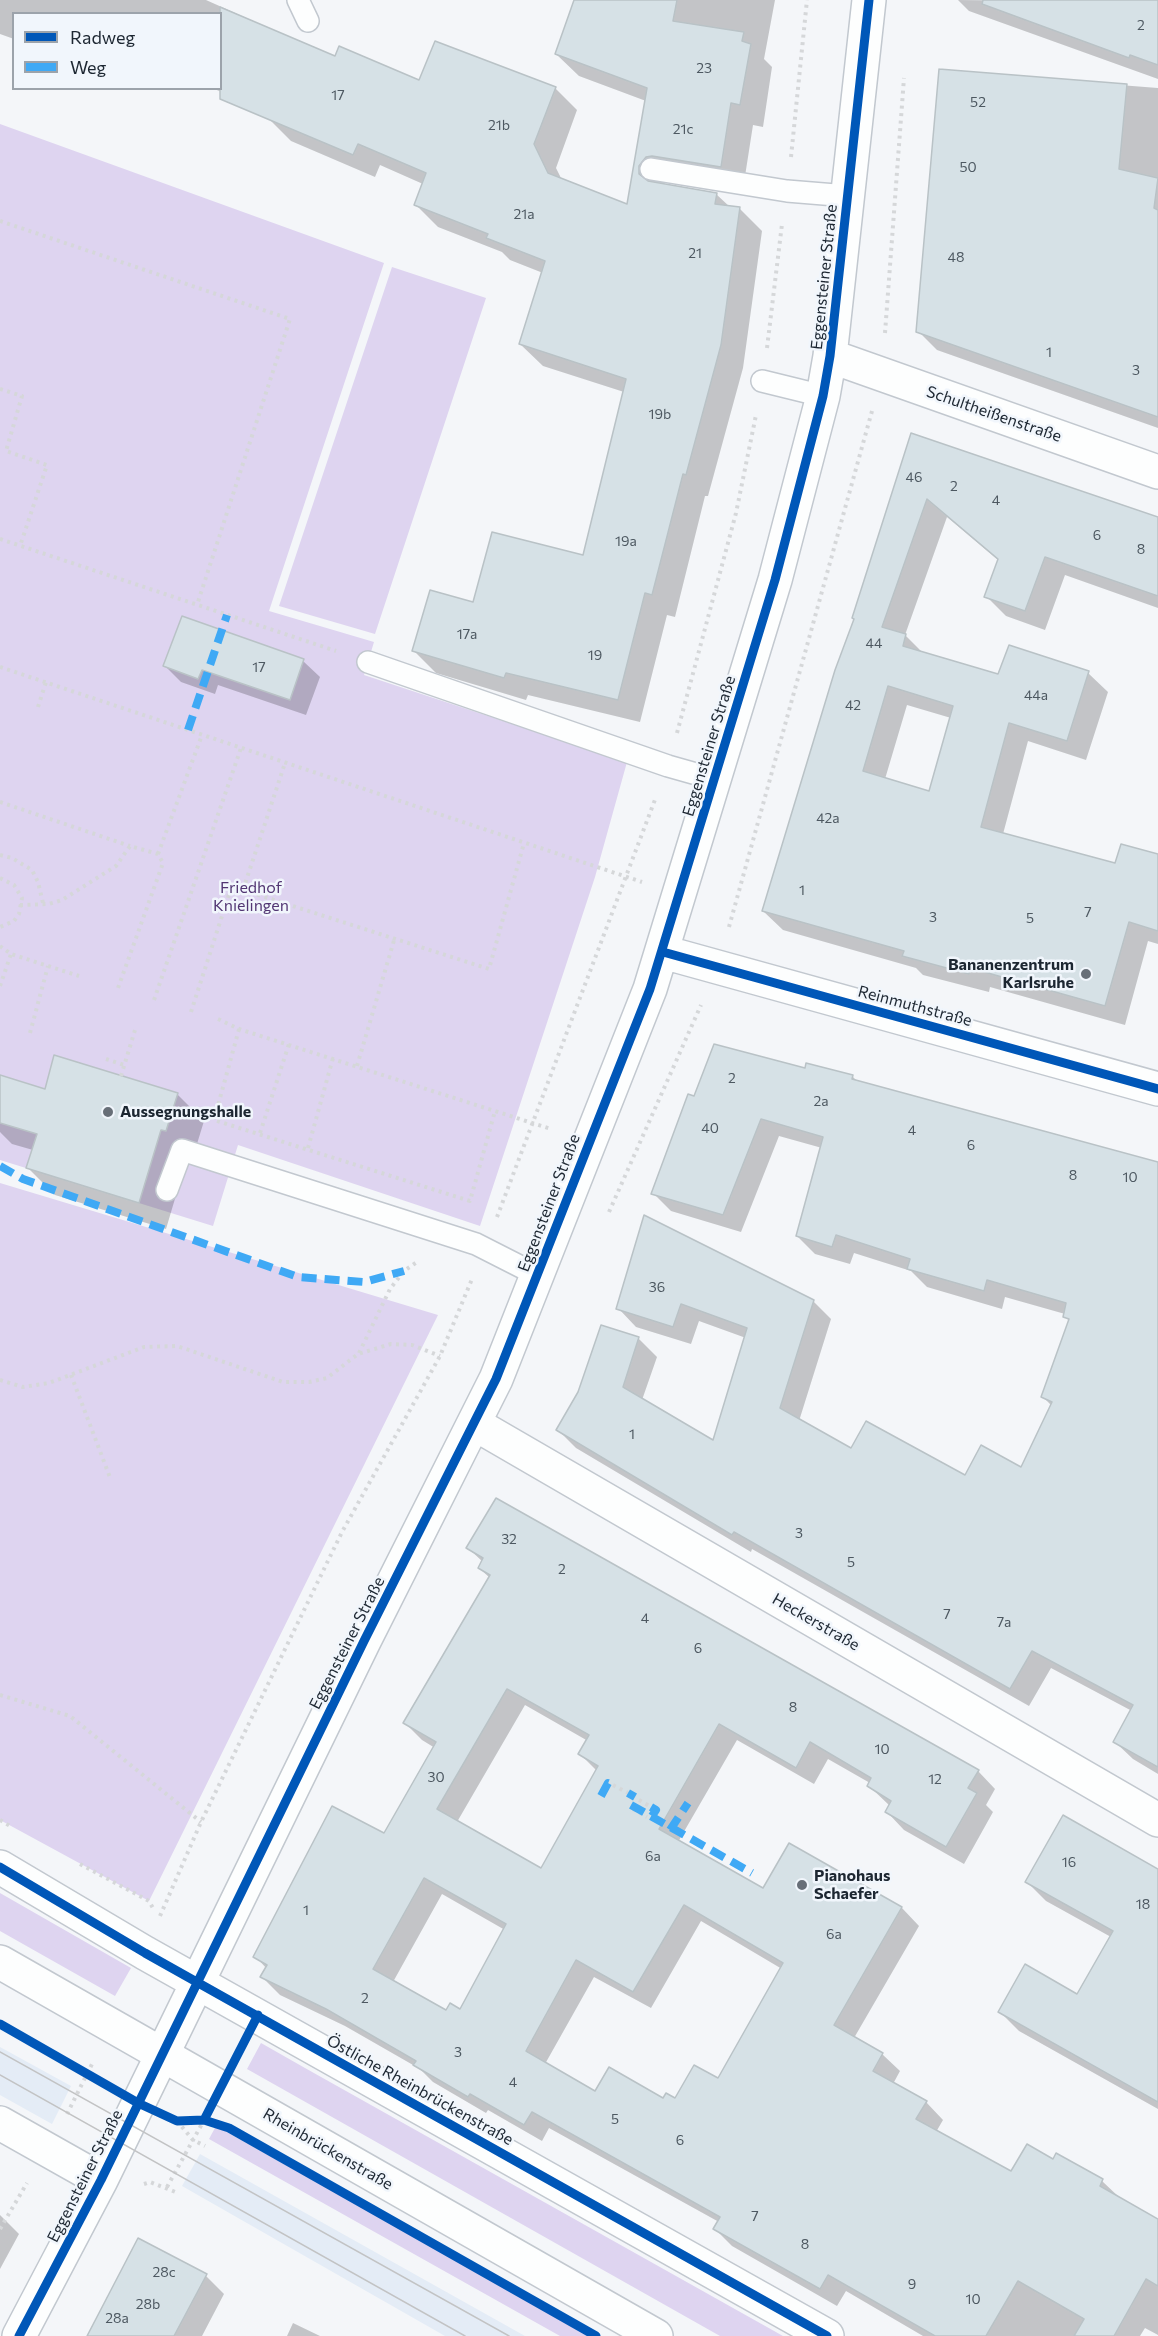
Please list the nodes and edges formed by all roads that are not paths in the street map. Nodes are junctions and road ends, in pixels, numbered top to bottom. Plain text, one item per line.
1 (298, 0) edge
2 (869, 0) edge
3 (308, 21) dead end
4 (651, 169) dead end
5 (848, 196) junction
6 (830, 356) junction
7 (762, 381) road end
8 (823, 396) junction
9 (1158, 472) edge
10 (368, 662) road end
11 (714, 778) junction
12 (663, 952) junction
13 (1158, 1089) edge
14 (167, 1190) dead end
15 (537, 1275) junction
16 (475, 1424) junction
17 (1158, 1820) edge
18 (0, 1867) edge
19 (0, 1962) edge
20 (197, 1982) junction
21 (162, 2055) junction
22 (0, 2123) edge
23 (101, 2180) junction
24 (19, 2336) edge
25 (656, 2336) edge
26 (827, 2336) edge

1 - 3 lane
2 - 5 street, Eggensteiner Straße
4 - 5 lane
5 - 6 street, Eggensteiner Straße
6 - 8 street, Eggensteiner Straße
6 - 9 street, Schultheißenstraße
7 - 8 lane
8 - 11 street, Eggensteiner Straße
10 - 11 lane
11 - 12 street, Eggensteiner Straße
12 - 13 street, Reinmuthstraße
12 - 15 street, Eggensteiner Straße
14 - 15 lane
15 - 16 street, Eggensteiner Straße
16 - 17 street, Heckerstraße
16 - 20 street, Eggensteiner Straße
18 - 20 street, Östliche Rheinbrückenstraße
19 - 21 street, Rheinbrückenstraße
20 - 21 street, Eggensteiner Straße
20 - 26 street, Östliche Rheinbrückenstraße
21 - 23 street, Eggensteiner Straße
21 - 25 street, Rheinbrückenstraße
22 - 23 street
23 - 24 street, Eggensteiner Straße

